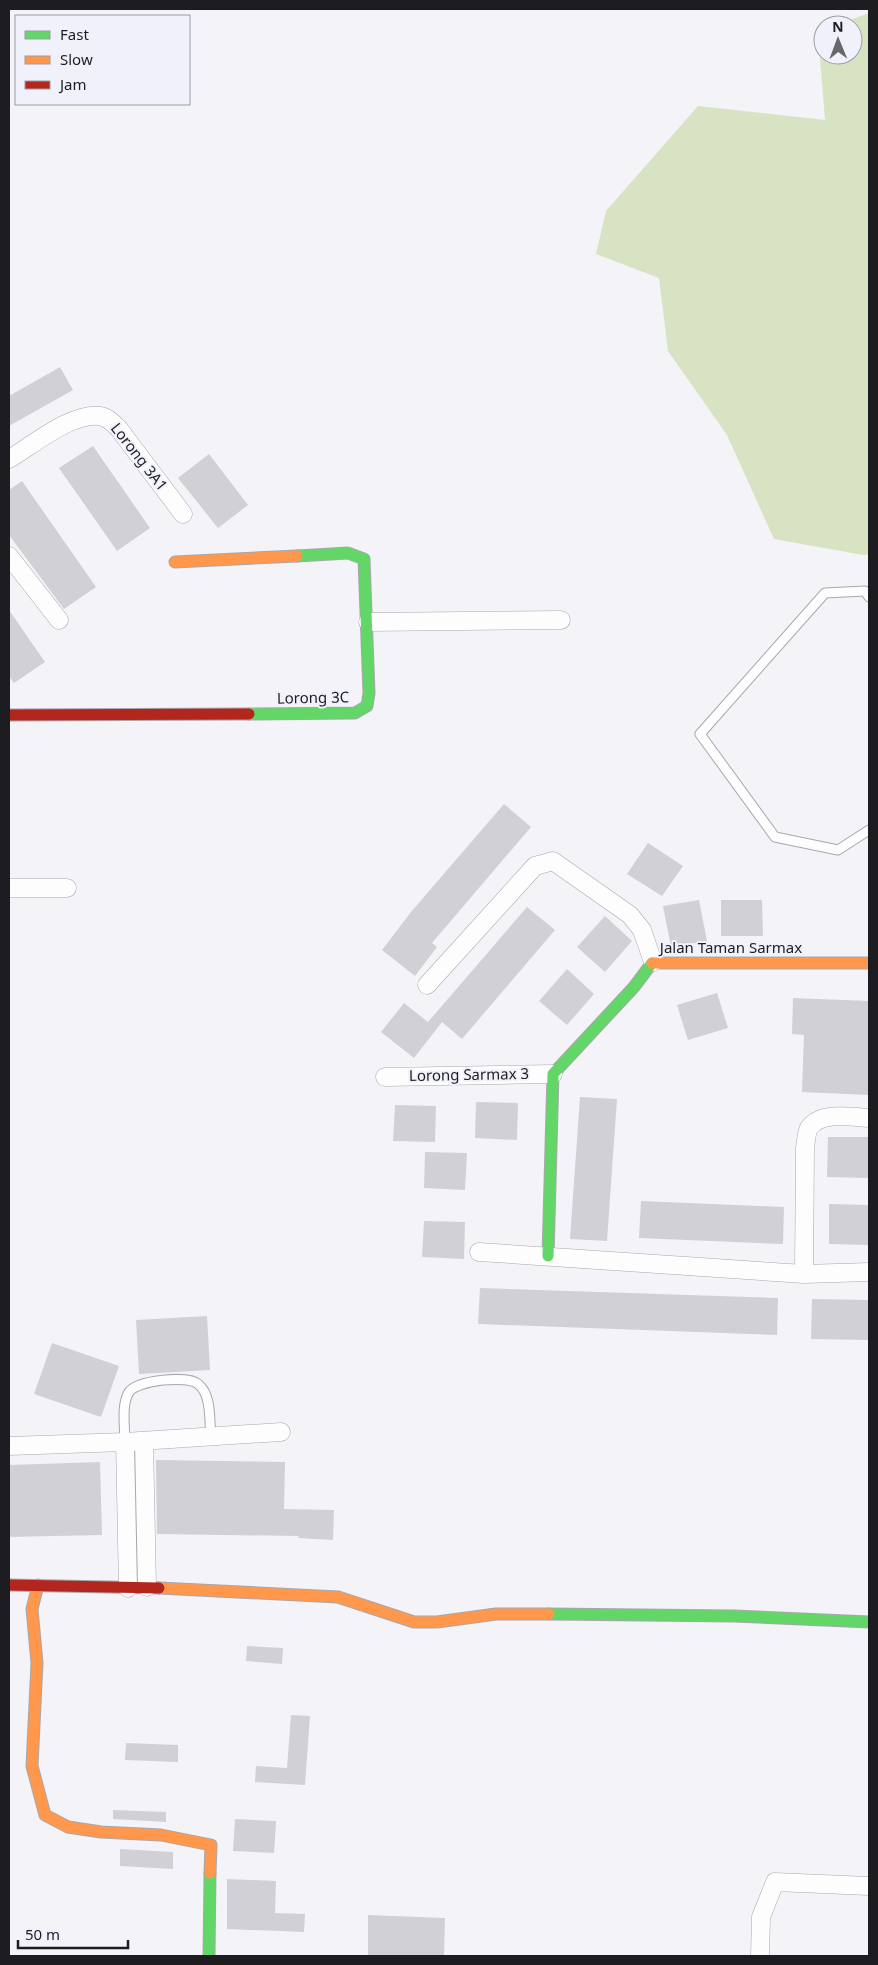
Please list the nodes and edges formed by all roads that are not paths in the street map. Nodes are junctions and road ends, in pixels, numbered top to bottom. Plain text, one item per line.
1 (9, 459) edge
2 (183, 514) dead end
3 (9, 556) edge
4 (174, 562) dead end
5 (869, 597) edge
6 (60, 620) dead end
7 (561, 620) dead end
8 (368, 622) junction
9 (9, 715) edge
10 (869, 830) edge
11 (9, 888) edge
12 (67, 888) dead end
13 (653, 962) junction
14 (869, 963) edge
15 (427, 985) dead end
16 (553, 1074) junction
17 (385, 1077) dead end
18 (869, 1118) edge
19 (479, 1252) dead end
20 (548, 1256) junction
21 (869, 1272) edge
22 (804, 1274) junction
23 (281, 1432) dead end
24 (211, 1436) junction
25 (144, 1441) junction
26 (125, 1442) junction
27 (9, 1446) edge
28 (9, 1585) edge
29 (38, 1586) junction
30 (128, 1588) junction
31 (147, 1588) junction
32 (869, 1622) edge
33 (869, 1886) edge
34 (210, 1956) edge
35 (760, 1956) edge

1 - 2 street, Lorong 3A1
3 - 6 street
4 - 8 street, Lorong 3C
5 - 10 lane
7 - 8 street
8 - 9 street, Lorong 3C
11 - 12 street
13 - 14 street, Jalan Taman Sarmax
13 - 15 street
13 - 16 street, Jalan Taman Sarmax
16 - 17 street, Lorong Sarmax 3
16 - 20 street
18 - 22 street
19 - 20 street
20 - 22 street
21 - 22 street
23 - 24 street
24 - 25 street
24 - 26 lane
25 - 26 street
25 - 31 street
26 - 27 street
26 - 30 street
28 - 29 street
29 - 30 street
29 - 34 street
30 - 31 street
31 - 32 street
33 - 35 street

